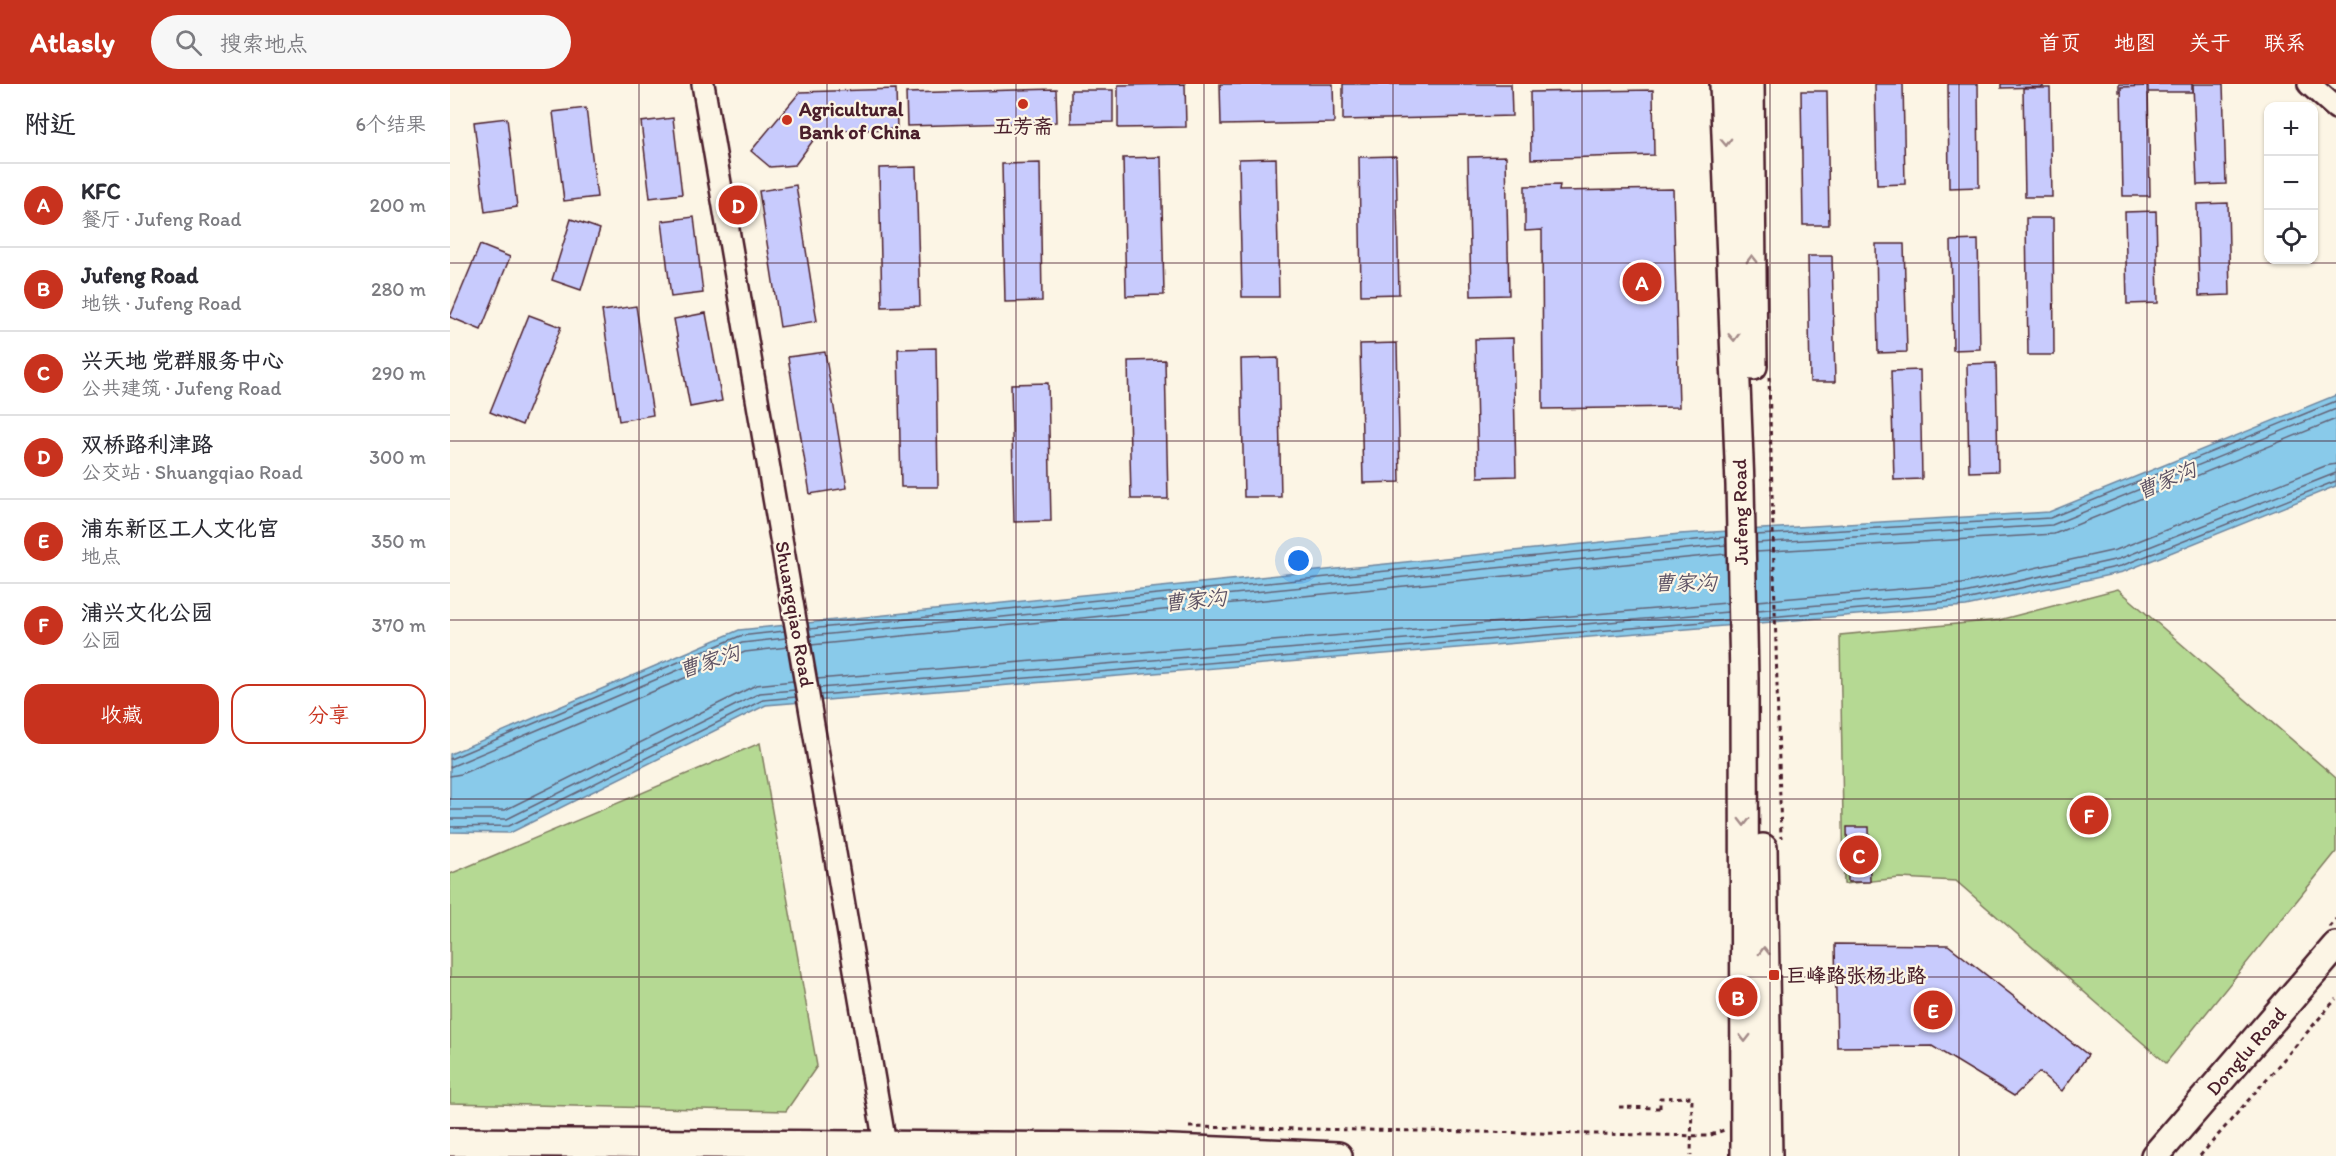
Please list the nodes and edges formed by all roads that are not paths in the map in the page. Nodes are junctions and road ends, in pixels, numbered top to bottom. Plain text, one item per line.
1 (703, 84) edge
2 (1724, 84) edge
3 (1750, 84) edge
4 (2308, 84) edge
5 (2336, 108) edge
6 (1756, 485) junction
7 (1761, 679) junction
8 (2336, 946) edge
9 (2336, 974) edge
10 (450, 1142) edge
11 (886, 1150) edge
12 (1338, 1156) edge
13 (1745, 1156) edge
14 (1768, 1156) edge
15 (2155, 1156) edge
16 (2178, 1156) edge

1 - 11 street, Shuangqiao Road
2 -> 6 main road, Jufeng Road
6 -> 3 main road, Jufeng Road
4 - 5 street
6 - 7 main road, Jufeng Road
7 -> 13 main road, Jufeng Road
14 -> 7 main road, Jufeng Road
8 - 15 main road, Donglu Road
9 - 16 main road, Donglu Road
10 - 11 main road
11 - 12 main road

